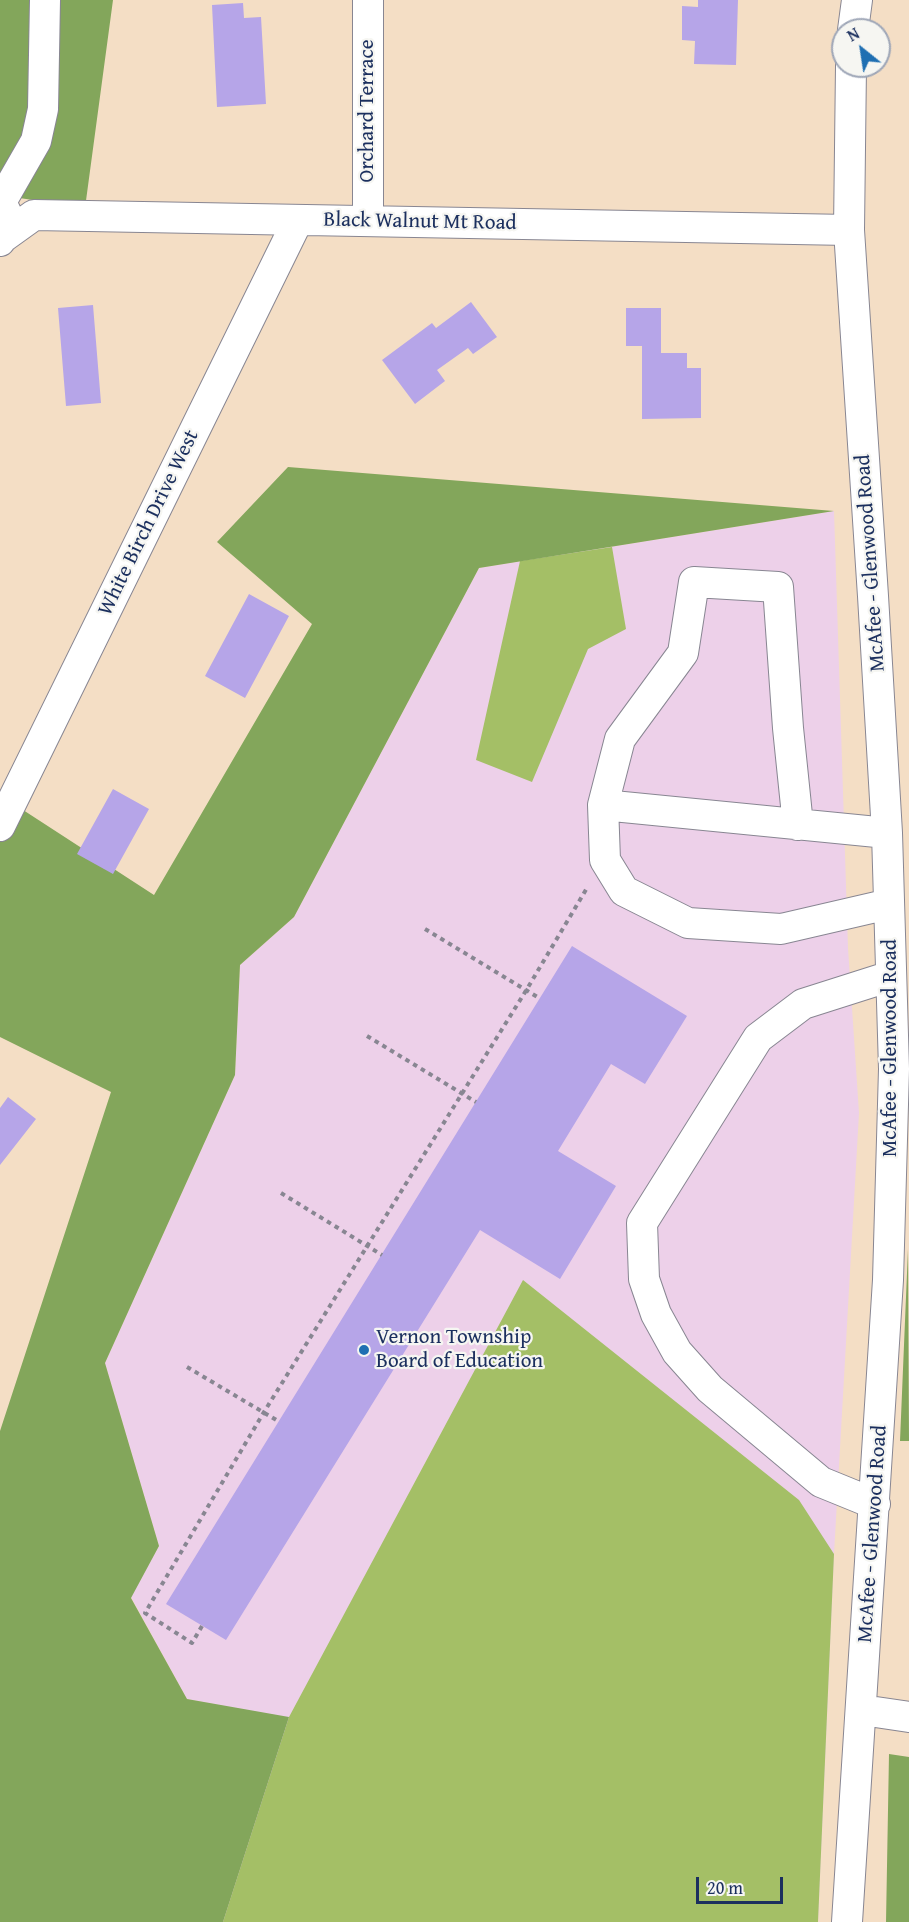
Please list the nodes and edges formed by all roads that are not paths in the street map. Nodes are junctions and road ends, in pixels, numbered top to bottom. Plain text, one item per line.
1 (45, 0) edge
2 (368, 0) edge
3 (857, 0) edge
4 (855, 18) edge
5 (851, 78) edge
6 (298, 220) junction
7 (369, 221) junction
8 (5, 224) edge
9 (849, 230) junction
10 (603, 805) junction
11 (798, 825) junction
12 (0, 826) edge
13 (887, 833) junction
14 (889, 903) junction
15 (891, 976) junction
16 (875, 1504) junction
17 (862, 1710) junction
18 (909, 1717) edge
19 (847, 1922) edge

1 - 8 street
2 - 7 street, Orchard Terrace
3 - 4 street
5 - 9 street, McAfee - Glenwood Road
6 - 7 street, Black Walnut Mt Road
6 - 8 street, Black Walnut Mt Road
6 - 12 street, White Birch Drive West
7 - 9 street, Black Walnut Mt Road
9 - 13 street, McAfee - Glenwood Road
10 - 11 street
10 - 11 street
10 - 14 street
11 - 13 street
13 - 14 street, McAfee - Glenwood Road
14 - 15 street, McAfee - Glenwood Road
15 - 16 street, McAfee - Glenwood Road
15 - 16 street
16 - 17 street, McAfee - Glenwood Road
17 - 18 street
17 - 19 street, McAfee - Glenwood Road

